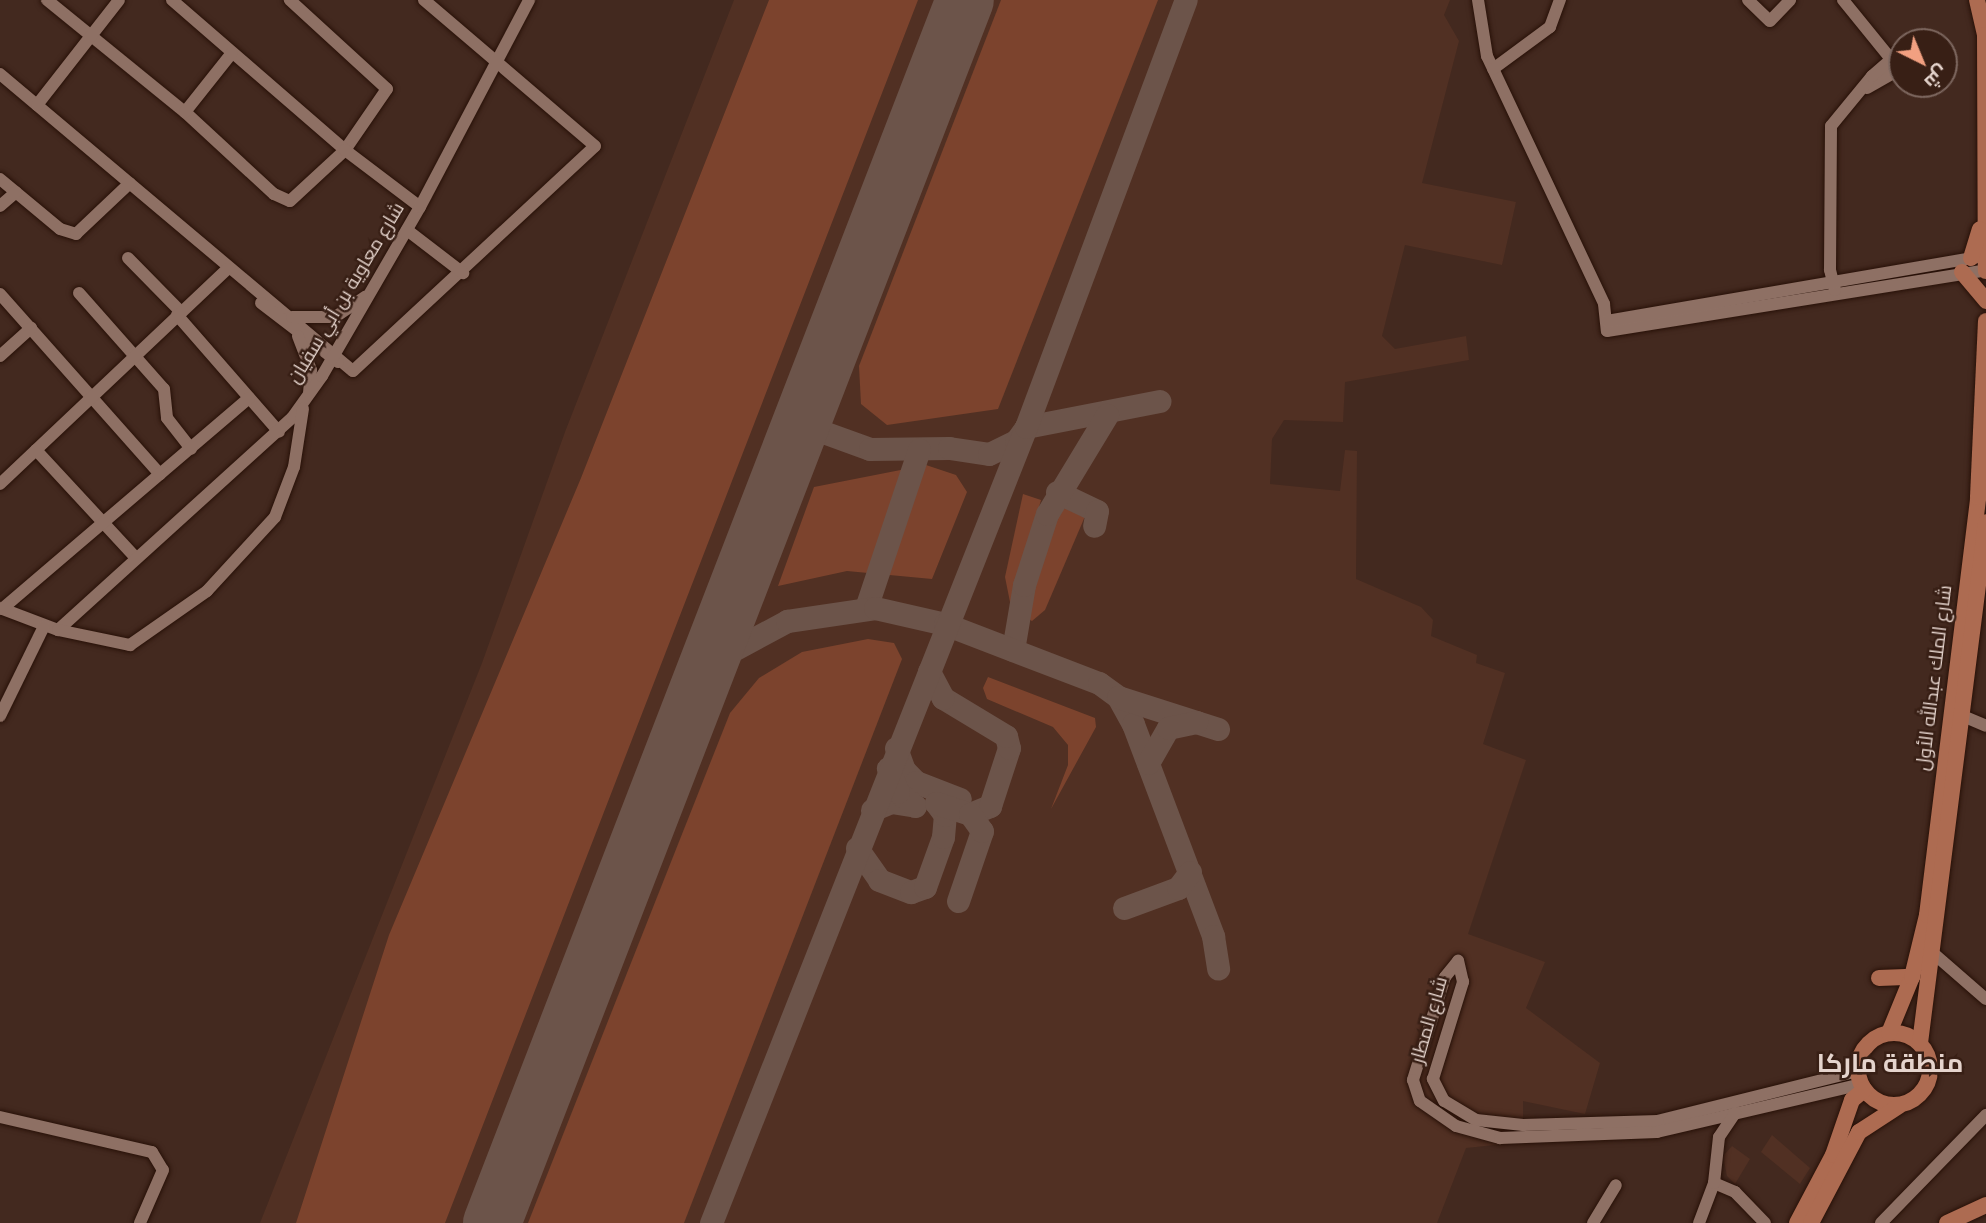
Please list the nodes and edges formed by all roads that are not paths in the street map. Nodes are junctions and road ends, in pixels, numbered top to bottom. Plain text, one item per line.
1 (47, 0) edge
2 (119, 0) edge
3 (172, 0) edge
4 (290, 0) edge
5 (424, 0) edge
6 (529, 0) edge
7 (1478, 0) edge
8 (1560, 0) edge
9 (1748, 0) edge
10 (1790, 0) edge
11 (1843, 0) edge
12 (1977, 0) edge
13 (90, 37) junction
14 (232, 53) junction
15 (1888, 55) edge
16 (497, 59) junction
17 (1888, 63) edge
18 (1493, 69) junction
19 (0, 74) edge
20 (1888, 76) edge
21 (1867, 88) junction
22 (37, 105) junction
23 (185, 112) junction
24 (345, 150) junction
25 (0, 180) edge
26 (130, 183) junction
27 (16, 192) junction
28 (0, 206) edge
29 (420, 207) junction
30 (407, 229) junction
31 (1981, 257) edge
32 (128, 258) dead end
33 (228, 268) junction
34 (1986, 270) edge
35 (1962, 272) junction
36 (463, 273) junction
37 (1919, 273) junction
38 (240, 279) junction
39 (1830, 285) junction
40 (79, 293) dead end
41 (371, 293) junction
42 (0, 294) edge
43 (1986, 300) edge
44 (179, 314) junction
45 (292, 317) junction
46 (1986, 321) edge
47 (31, 328) junction
48 (298, 336) junction
49 (136, 355) junction
50 (0, 356) edge
51 (334, 357) junction
52 (92, 397) junction
53 (249, 398) junction
54 (308, 398) junction
55 (279, 432) junction
56 (191, 449) junction
57 (36, 450) junction
58 (160, 474) junction
59 (0, 484) edge
60 (1986, 521) edge
61 (104, 523) junction
62 (136, 558) junction
63 (1, 608) edge
64 (44, 626) junction
65 (58, 631) junction
66 (0, 716) edge
67 (1963, 716) junction
68 (1986, 726) edge
69 (1933, 953) junction
70 (1912, 977) junction
71 (1879, 978) dead end
72 (1905, 998) junction
73 (1986, 999) edge
74 (1921, 1015) junction
75 (1889, 1033) junction
76 (1920, 1043) junction
77 (1861, 1082) junction
78 (1901, 1105) junction
79 (1737, 1112) junction
80 (1462, 1114) junction
81 (1986, 1115) edge
82 (0, 1117) edge
83 (1504, 1124) junction
84 (1456, 1126) junction
85 (1533, 1130) junction
86 (1488, 1137) junction
87 (1714, 1183) junction
88 (1616, 1185) dead end
89 (1986, 1205) edge
90 (139, 1223) edge
91 (1593, 1223) edge
92 (1699, 1223) edge
93 (1765, 1223) edge
94 (1797, 1223) edge
95 (1811, 1223) edge
96 (1881, 1223) edge
97 (1947, 1223) edge

1 - 13 street
2 - 13 street
3 - 14 street
4 - 24 street
5 - 16 street
6 - 16 street, شارع معاوية بن أبي سفيان
7 - 18 street
8 - 18 street
9 - 10 street
11 - 15 street
12 - 31 main road
13 - 22 street
13 - 23 street
14 - 23 street
14 - 24 street
16 - 29 street, شارع معاوية بن أبي سفيان
16 - 36 street
17 - 21 street
18 - 39 street
19 - 22 street
20 - 21 street
21 - 39 street
22 - 26 street
23 - 24 street
24 - 29 street
25 - 27 street
26 - 27 street
26 - 33 street
27 - 28 street
29 - 30 street, شارع معاوية بن أبي سفيان
30 - 36 street
30 - 41 street, شارع معاوية بن أبي سفيان
31 - 34 main road
31 - 37 street
32 - 44 street
33 - 38 street
33 - 44 street
34 - 35 street
35 - 37 street
35 - 43 main road
36 - 51 street
37 - 39 street
38 - 45 street
38 - 48 street
40 - 49 street
41 - 45 street
41 - 51 street, شارع معاوية بن أبي سفيان
42 - 47 street
44 - 49 street
44 - 53 street
45 - 51 street
46 - 70 main road, شارع الملك عبدالله الأول
47 - 50 street
47 - 52 street
48 - 51 street
48 - 54 street
49 - 52 street
49 - 56 street
51 - 54 street, شارع معاوية بن أبي سفيان
52 - 57 street
52 - 58 street
53 - 55 street
53 - 56 street
54 - 55 street, شارع معاوية بن أبي سفيان
54 - 65 street
55 - 62 street, شارع معاوية بن أبي سفيان
56 - 58 street
57 - 59 street
57 - 61 street
58 - 61 street
60 - 67 main road, شارع الملك عبدالله الأول
61 - 62 street
61 - 63 street
62 - 65 street, شارع معاوية بن أبي سفيان
63 - 64 street
64 - 65 street
64 - 66 street
67 - 68 street
67 - 69 main road, شارع الملك عبدالله الأول
69 - 73 street
69 - 74 main road, شارع الملك عبدالله الأول
70 - 71 main road
70 - 72 main road, شارع الملك عبدالله الأول
72 - 74 main road
72 - 75 main road, شارع الملك عبدالله الأول
74 - 76 main road, شارع الملك عبدالله الأول
75 - 76 main road
75 - 77 main road
76 - 78 main road
77 - 78 main road
77 - 79 street, شارع المطار
77 - 85 street, شارع المطار
77 - 94 main road
78 - 95 main road
79 - 85 street, شارع المطار
79 - 87 street
80 - 83 street, شارع المطار
80 - 84 street
80 - 84 street, شارع المطار
81 - 96 street
82 - 90 street
83 - 85 street, شارع المطار
83 - 86 street
84 - 86 street, شارع المطار
85 - 86 street, شارع المطار
87 - 92 street
87 - 93 street
88 - 91 street
89 - 97 main road

